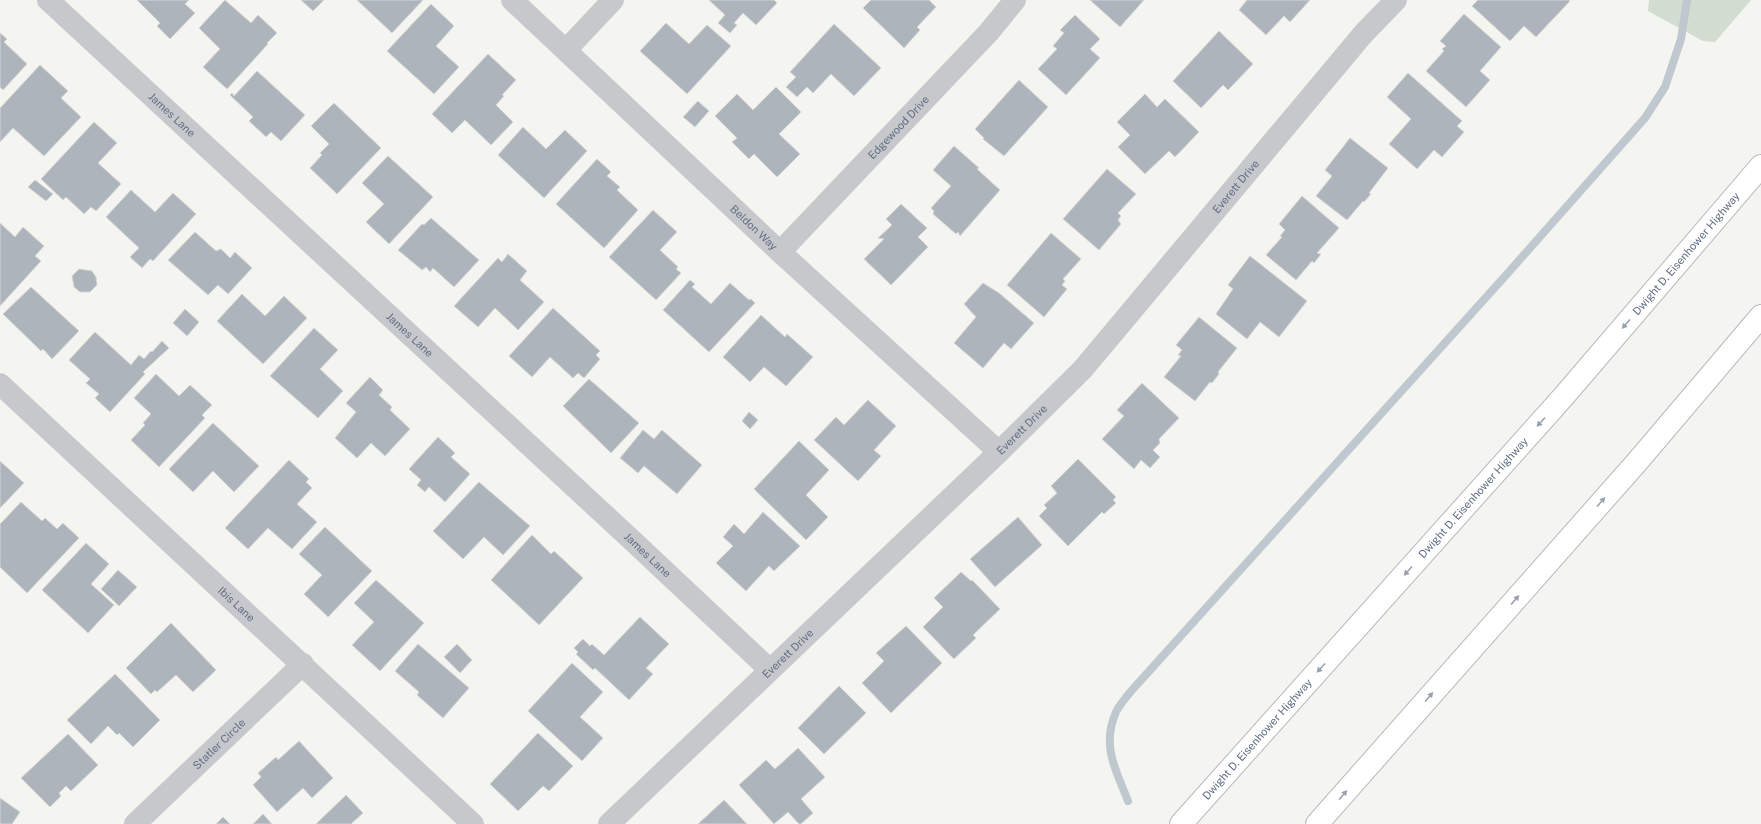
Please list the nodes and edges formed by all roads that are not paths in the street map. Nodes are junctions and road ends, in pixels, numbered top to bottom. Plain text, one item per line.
1 (48, 0) edge
2 (512, 0) edge
3 (613, 0) edge
4 (1015, 0) edge
5 (1396, 0) edge
6 (566, 50) junction
7 (1761, 166) edge
8 (780, 252) junction
9 (1761, 316) edge
10 (0, 384) edge
11 (999, 452) junction
12 (303, 664) junction
13 (770, 670) junction
14 (135, 824) edge
15 (473, 824) edge
16 (609, 824) edge
17 (1180, 824) edge
18 (1318, 824) edge

1 - 13 street, James Lane
2 - 6 street, Beldon Way
3 - 6 street
4 - 8 street, Edgewood Drive
5 - 11 street, Everett Drive
6 - 8 street, Beldon Way
7 -> 17 highway, Dwight D. Eisenhower Highway
8 - 11 street, Beldon Way
18 -> 9 highway
10 - 12 street, Ibis Lane
11 - 13 street, Everett Drive
12 - 14 street, Statler Circle
12 - 15 street, Ibis Lane
13 - 16 street, Everett Drive

